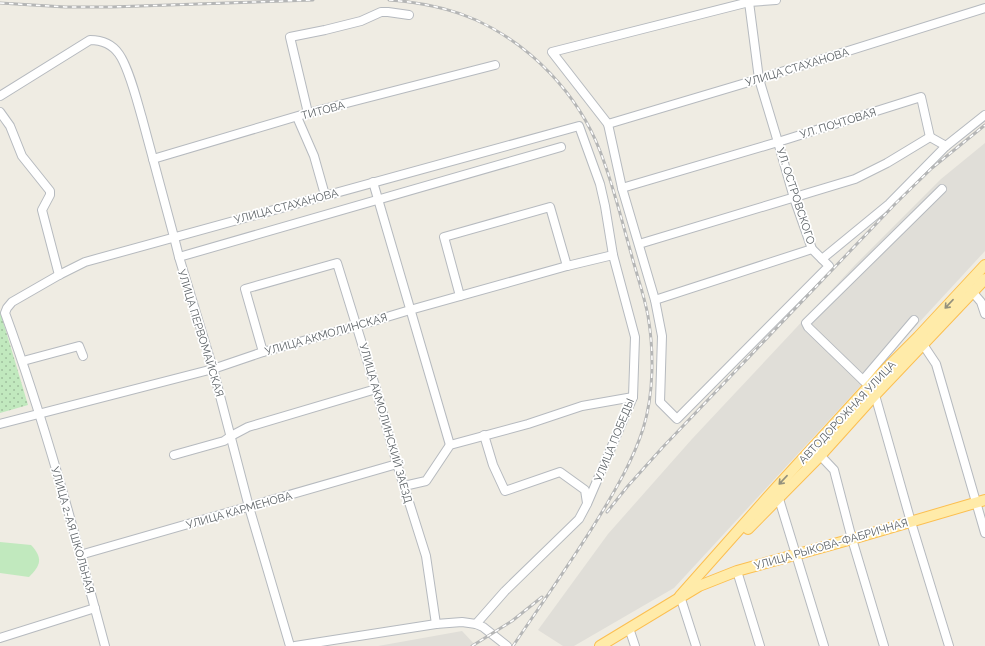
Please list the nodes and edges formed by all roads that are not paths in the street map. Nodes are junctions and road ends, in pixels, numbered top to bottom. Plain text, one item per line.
1 (776, 0) edge
2 (749, 2) junction
3 (985, 8) edge
4 (409, 15) dead end
5 (495, 64) dead end
6 (759, 80) junction
7 (0, 96) edge
8 (0, 112) edge
9 (308, 113) junction
10 (985, 115) edge
11 (297, 117) junction
12 (608, 124) junction
13 (575, 126) joint
14 (930, 137) junction
15 (778, 142) junction
16 (946, 146) junction
17 (561, 147) dead end
18 (153, 159) junction
19 (373, 182) junction
20 (622, 188) junction
21 (942, 189) dead end
22 (325, 195) junction
23 (794, 198) junction
24 (378, 201) junction
25 (174, 237) junction
26 (639, 244) junction
27 (812, 249) junction
28 (613, 255) junction
29 (179, 258) junction
30 (822, 259) junction
31 (985, 265) edge
32 (567, 266) junction
33 (59, 275) junction
34 (985, 279) edge
35 (970, 288) junction
36 (460, 296) junction
37 (655, 300) junction
38 (7, 308) joint
39 (410, 310) junction
40 (985, 314) edge
41 (914, 320) dead end
42 (357, 326) junction
43 (921, 341) junction
44 (263, 352) junction
45 (83, 356) dead end
46 (23, 361) junction
47 (213, 369) junction
48 (866, 383) junction
49 (376, 389) junction
50 (875, 395) junction
51 (633, 397) junction
52 (856, 408) junction
53 (39, 413) junction
54 (0, 424) edge
55 (484, 435) junction
56 (231, 436) junction
57 (450, 444) junction
58 (813, 448) junction
59 (174, 455) dead end
60 (821, 455) junction
61 (397, 464) junction
62 (404, 486) junction
63 (779, 499) junction
64 (980, 501) edge
65 (587, 504) junction
66 (249, 507) junction
67 (911, 522) junction
68 (985, 533) edge
69 (852, 539) junction
70 (797, 554) junction
71 (80, 555) junction
72 (712, 561) junction
73 (737, 571) junction
74 (680, 596) junction
75 (95, 608) junction
76 (436, 624) junction
77 (476, 624) junction
78 (629, 628) junction
79 (0, 638) edge
80 (105, 646) edge
81 (290, 646) edge
82 (295, 646) edge
83 (507, 646) edge
84 (600, 646) edge
85 (635, 646) edge
86 (696, 646) edge
87 (760, 646) edge
88 (824, 646) edge
89 (884, 646) edge
90 (949, 646) edge

1 - 2 street
2 - 6 street, УЛ. ОСТРОВСКОГО
2 - 12 street
3 - 6 street, УЛИЦА СТАХАНОВА
4 - 9 street
5 - 9 street, ТИТОВА
6 - 12 street, УЛИЦА СТАХАНОВА
6 - 15 street, УЛ. ОСТРОВСКОГО
7 - 18 street, УЛИЦА ПЕРВОМАЙСКАЯ
8 - 33 street
9 - 11 street, ТИТОВА
10 - 16 street
11 - 18 street, ТИТОВА
11 - 22 street
12 - 20 street
13 - 19 street, УЛИЦА СТАХАНОВА
13 - 28 street, УЛИЦА ПОБЕДЫ
14 - 15 street, УЛ. ПОЧТОВАЯ
14 - 16 street
14 - 23 street
15 - 20 street, УЛ. ПОЧТОВАЯ
15 - 23 street, УЛ. ОСТРОВСКОГО
16 - 30 street
17 - 24 street
18 - 25 street, УЛИЦА ПЕРВОМАЙСКАЯ
19 - 22 street, УЛИЦА СТАХАНОВА
19 - 24 street
20 - 26 street
21 - 48 street
22 - 25 street, УЛИЦА СТАХАНОВА
23 - 26 street
23 - 27 street, УЛ. ОСТРОВСКОГО
24 - 29 street
24 - 39 street
25 - 29 street, УЛИЦА ПЕРВОМАЙСКАЯ
25 - 33 street, УЛИЦА СТАХАНОВА
26 - 37 street
27 - 30 street, УЛ. ОСТРОВСКОГО
27 - 37 street
28 - 32 street, УЛИЦА АКМОЛИНСКАЯ
28 - 51 street, УЛИЦА ПОБЕДЫ
29 - 47 street, УЛИЦА ПЕРВОМАЙСКАЯ
30 - 37 street
31 - 35 main road, АВТОДОРОЖНАЯ УЛИЦА
32 - 36 street, УЛИЦА АКМОЛИНСКАЯ
32 - 36 street
33 - 38 street, УЛИЦА СТАХАНОВА
34 - 35 main road, АВТОДОРОЖНАЯ УЛИЦА
35 - 40 street
35 - 43 main road, АВТОДОРОЖНАЯ УЛИЦА
36 - 39 street, УЛИЦА АКМОЛИНСКАЯ
38 - 46 street, УЛИЦА 2-АЯ ШКОЛЬНАЯ
39 - 42 street, УЛИЦА АКМОЛИНСКАЯ
39 - 57 street
41 - 48 street
42 - 44 street, УЛИЦА АКМОЛИНСКАЯ
42 - 44 street, УЛИЦА АКМОЛИНСКИЙ ЗАЕЗД
42 - 49 street, УЛИЦА АКМОЛИНСКИЙ ЗАЕЗД
43 - 48 main road, АВТОДОРОЖНАЯ УЛИЦА
43 - 50 main road, АВТОДОРОЖНАЯ УЛИЦА
43 - 64 street
44 - 47 street, УЛИЦА АКМОЛИНСКАЯ
45 - 46 street
46 - 53 street, УЛИЦА 2-АЯ ШКОЛЬНАЯ
47 - 53 street, УЛИЦА АКМОЛИНСКАЯ
47 - 56 street, УЛИЦА ПЕРВОМАЙСКАЯ
48 - 50 street
48 - 52 main road, АВТОДОРОЖНАЯ УЛИЦА
49 - 56 street
49 - 61 street, УЛИЦА АКМОЛИНСКИЙ ЗАЕЗД
50 - 52 main road, АВТОДОРОЖНАЯ УЛИЦА
50 - 67 street
51 - 55 street
51 - 65 street, УЛИЦА ПОБЕДЫ
52 - 58 main road, АВТОДОРОЖНАЯ УЛИЦА
52 - 60 main road, АВТОДОРОЖНАЯ УЛИЦА
53 - 54 street
53 - 71 street, УЛИЦА 2-АЯ ШКОЛЬНАЯ
55 - 57 street
55 - 65 street
56 - 59 street
56 - 66 street, УЛИЦА ПЕРВОМАЙСКАЯ
57 - 62 street
58 - 60 street
58 -> 72 main road, АВТОДОРОЖНАЯ УЛИЦА
60 - 63 main road, АВТОДОРОЖНАЯ УЛИЦА
60 - 69 street
61 - 62 street, УЛИЦА АКМОЛИНСКИЙ ЗАЕЗД
61 - 66 street, УЛИЦА КАРМЕНОВА
62 - 76 street, УЛИЦА АКМОЛИНСКИЙ ЗАЕЗД
63 - 70 street
63 - 72 main road, АВТОДОРОЖНАЯ УЛИЦА
64 - 67 main road, УЛИЦА РЫКОВА-ФАБРИЧНАЯ
64 - 68 street
65 - 77 street, УЛИЦА ПОБЕДЫ
66 - 71 street, УЛИЦА КАРМЕНОВА
66 - 81 street, УЛИЦА ПЕРВОМАЙСКАЯ
67 - 69 main road, УЛИЦА РЫКОВА-ФАБРИЧНАЯ
67 - 90 street
69 - 70 main road, УЛИЦА РЫКОВА-ФАБРИЧНАЯ
69 - 89 street
70 - 73 main road, УЛИЦА РЫКОВА-ФАБРИЧНАЯ
70 - 88 street
71 - 75 street, УЛИЦА 2-АЯ ШКОЛЬНАЯ
72 - 74 main road, АВТОДОРОЖНАЯ УЛИЦА
73 - 74 main road, УЛИЦА РЫКОВА-ФАБРИЧНАЯ
73 - 87 street
74 - 78 main road
74 - 86 street
75 - 79 street
75 - 80 street, УЛИЦА 2-АЯ ШКОЛЬНАЯ
76 - 77 street
76 - 82 street
77 - 83 street
78 - 84 main road
78 - 85 street

